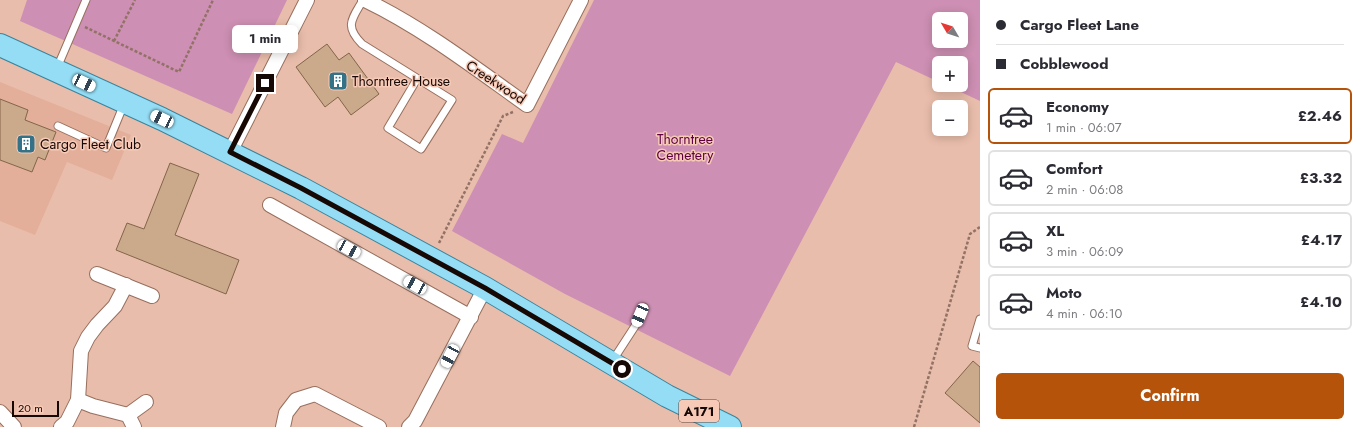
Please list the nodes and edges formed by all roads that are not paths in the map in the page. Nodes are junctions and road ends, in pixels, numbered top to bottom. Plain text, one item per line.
1 (86, 0) edge
2 (307, 0) edge
3 (364, 0) edge
4 (581, 0) edge
5 (0, 45) edge
6 (56, 70) junction
7 (417, 79) junction
8 (125, 102) junction
9 (58, 126) dead end
10 (230, 152) junction
11 (270, 205) dead end
12 (97, 274) dead end
13 (126, 285) junction
14 (485, 288) junction
15 (152, 296) dead end
16 (644, 307) dead end
17 (471, 317) junction
18 (980, 319) edge
19 (980, 348) edge
20 (611, 362) junction
21 (78, 400) junction
22 (146, 402) dead end
23 (0, 412) edge
24 (131, 421) edge
25 (14, 427) edge
26 (61, 427) edge
27 (283, 427) edge
28 (379, 427) edge
29 (409, 427) edge
30 (730, 427) edge

1 - 6 lane
2 - 10 street
3 - 4 street, Creekwood
3 - 7 lane
5 - 6 main road, A171
6 - 8 main road, A171
7 - 7 lane
8 - 9 lane
8 - 10 main road, A171
10 - 14 main road, A171
11 - 17 street
12 - 13 street
13 - 15 street
13 - 21 street
14 - 17 street
14 - 20 main road, A171
16 - 20 lane
17 - 29 street
18 - 19 lane
20 - 30 main road, A171
21 - 24 street
21 - 26 street
22 - 24 street
23 - 25 street
27 - 28 street

